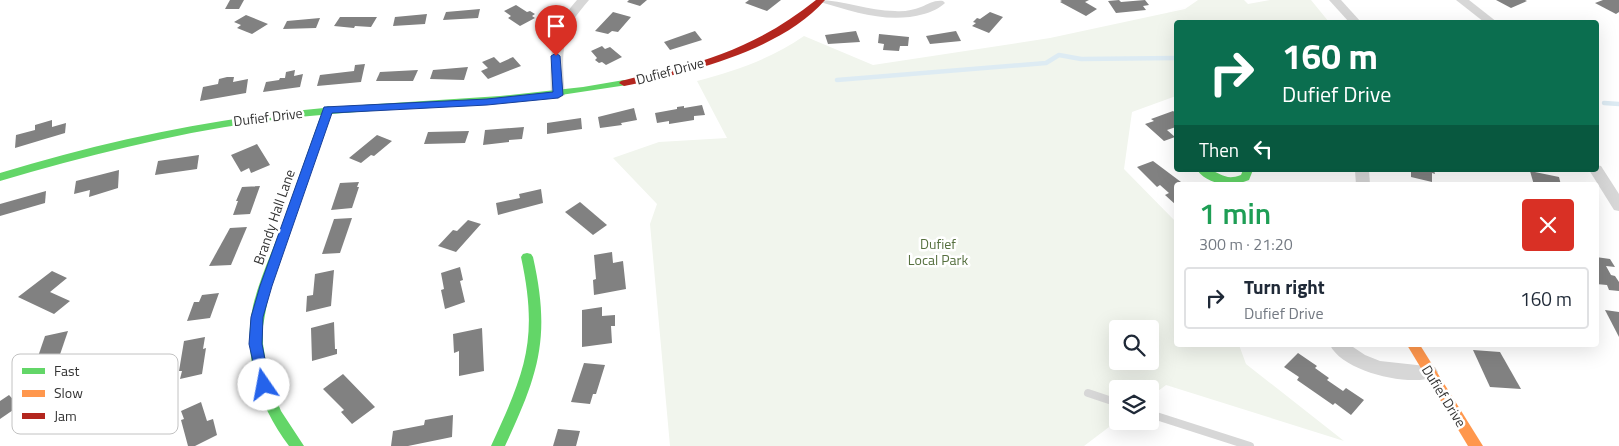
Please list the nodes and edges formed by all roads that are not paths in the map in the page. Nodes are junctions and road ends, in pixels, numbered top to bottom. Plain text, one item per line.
1 (583, 0) edge
2 (823, 0) edge
3 (1335, 0) edge
4 (1462, 0) edge
5 (939, 3) dead end
6 (1353, 20) edge
7 (1488, 20) edge
8 (558, 95) junction
9 (328, 110) junction
10 (1205, 172) edge
11 (1597, 172) edge
12 (0, 177) edge
13 (1233, 182) edge
14 (1619, 206) edge
15 (527, 257) dead end
16 (1340, 347) edge
17 (1414, 347) edge
18 (1429, 372) junction
19 (1088, 393) dead end
20 (1109, 400) edge
21 (1159, 417) edge
22 (297, 446) edge
23 (498, 446) edge
24 (1250, 446) edge
25 (1476, 446) edge

1 - 8 street
2 - 5 street
2 - 8 street, Dufief Drive
3 - 6 street
4 - 7 street
8 - 9 street, Dufief Drive
9 - 12 street, Dufief Drive
9 - 22 street, Brandy Hall Lane
10 - 13 street
11 - 14 street
15 - 23 street
16 - 18 street
17 - 18 street, Dufief Drive
18 - 25 street, Dufief Drive
19 - 20 lane
21 - 24 lane

